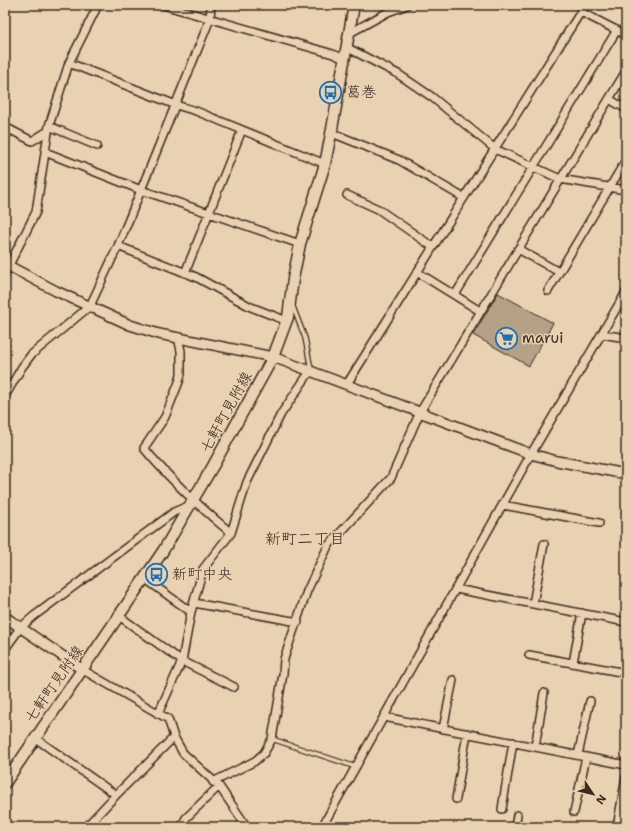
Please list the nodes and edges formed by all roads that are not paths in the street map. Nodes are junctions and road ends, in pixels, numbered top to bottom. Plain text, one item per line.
1 (98, 5) edge
2 (164, 5) edge
3 (212, 5) edge
4 (354, 5) edge
5 (407, 5) edge
6 (585, 5) edge
7 (581, 12) junction
8 (210, 19) junction
9 (617, 30) junction
10 (348, 34) junction
11 (626, 35) edge
12 (346, 47) junction
13 (345, 59) junction
14 (69, 63) junction
15 (626, 71) edge
16 (609, 99) junction
17 (176, 105) junction
18 (626, 109) edge
19 (7, 129) edge
20 (48, 129) junction
21 (242, 130) junction
22 (332, 133) junction
23 (5, 138) edge
24 (97, 146) dead end
25 (495, 149) junction
26 (45, 152) junction
27 (626, 160) edge
28 (325, 164) junction
29 (534, 167) junction
30 (560, 179) junction
31 (610, 187) junction
32 (141, 190) junction
33 (626, 190) edge
34 (347, 195) dead end
35 (464, 198) junction
36 (209, 213) junction
37 (300, 244) junction
38 (118, 246) junction
39 (433, 247) junction
40 (518, 249) junction
41 (6, 268) edge
42 (417, 272) junction
43 (559, 272) junction
44 (185, 273) junction
45 (548, 292) dead end
46 (626, 292) edge
47 (455, 295) junction
48 (291, 300) junction
49 (90, 306) junction
50 (480, 311) junction
51 (287, 321) junction
52 (602, 334) junction
53 (178, 338) junction
54 (626, 338) edge
55 (273, 357) junction
56 (311, 370) junction
57 (346, 384) junction
58 (5, 396) edge
59 (420, 412) junction
60 (531, 454) junction
61 (626, 474) edge
62 (191, 503) junction
63 (503, 505) junction
64 (599, 523) dead end
65 (230, 533) junction
66 (544, 544) dead end
67 (144, 578) junction
68 (456, 589) junction
69 (194, 603) junction
70 (533, 604) junction
71 (191, 612) junction
72 (582, 613) junction
73 (119, 616) junction
74 (5, 617) edge
75 (298, 622) junction
76 (626, 622) edge
77 (20, 628) junction
78 (5, 648) edge
79 (529, 655) dead end
80 (182, 661) junction
81 (573, 663) junction
82 (83, 670) junction
83 (626, 673) edge
84 (453, 680) dead end
85 (234, 687) dead end
86 (544, 693) dead end
87 (590, 701) dead end
88 (158, 714) junction
89 (384, 717) junction
90 (444, 729) junction
91 (467, 733) junction
92 (174, 737) junction
93 (35, 738) junction
94 (272, 739) junction
95 (513, 742) junction
96 (535, 747) junction
97 (578, 755) junction
98 (586, 757) junction
99 (626, 764) edge
100 (356, 767) junction
101 (9, 769) edge
102 (626, 777) edge
103 (5, 782) edge
104 (216, 784) junction
105 (116, 795) junction
106 (456, 799) dead end
107 (502, 809) dead end
108 (574, 812) dead end
109 (517, 815) dead end
110 (93, 818) junction
111 (86, 827) edge
112 (104, 827) edge
113 (181, 827) edge
114 (247, 827) edge
115 (322, 827) edge
116 (515, 827) edge
117 (617, 827) edge

1 - 14 street
2 - 8 street
3 - 8 street
4 - 10 main road, 七軒町見附線
5 - 10 street
6 - 7 street
7 - 9 street
7 - 25 street
8 - 13 street
8 - 17 street
9 - 11 street
9 - 29 street
10 - 12 main road, 七軒町見附線
12 - 13 main road, 七軒町見附線
12 - 25 street
13 - 22 main road, 七軒町見附線
14 - 17 street
14 - 20 street
15 - 16 street
16 - 18 street
16 - 30 street
17 - 21 street
17 - 32 street
19 - 20 street
19 - 23 street
20 - 24 street
20 - 26 street
21 - 28 street
21 - 36 street
22 - 28 main road, 七軒町見附線
22 - 35 street
25 - 29 street
25 - 35 street
26 - 32 street
26 - 41 street
27 - 31 street
28 - 37 main road, 七軒町見附線
29 - 30 street
29 - 47 street
30 - 31 street
30 - 40 street
31 - 33 street
31 - 43 street
32 - 36 street
32 - 38 street
34 - 39 street
35 - 39 street
36 - 37 street
36 - 44 street
37 - 48 main road, 七軒町見附線
38 - 44 street
38 - 49 street
39 - 42 street
40 - 43 street
40 - 50 street
41 - 49 street
42 - 47 street
42 - 57 street
43 - 45 street
44 - 51 street
46 - 52 street
47 - 50 street
48 - 51 main road, 七軒町見附線
48 - 56 lane
49 - 53 street
49 - 58 street
50 - 59 street
51 - 55 main road, 七軒町見附線
52 - 54 street
52 - 60 street
53 - 55 street
53 - 62 street
55 - 56 street
55 - 62 main road, 七軒町見附線
56 - 57 street
56 - 65 street
57 - 59 street
59 - 60 street
59 - 75 street
60 - 61 street
60 - 63 street
62 - 65 street
62 - 67 main road, 七軒町見附線
62 - 77 street
63 - 64 street
63 - 68 street
65 - 69 street
66 - 70 street
67 - 71 street
67 - 73 main road, 七軒町見附線
68 - 70 street
68 - 89 street
69 - 71 street
69 - 75 street
70 - 72 street
71 - 80 street
72 - 76 street
72 - 81 street
73 - 80 street
73 - 82 main road, 七軒町見附線
74 - 77 street
75 - 94 street
77 - 78 street
77 - 82 street
79 - 81 street
80 - 85 street
80 - 88 street
81 - 83 street
82 - 88 street
82 - 93 main road, 七軒町見附線
84 - 90 street
86 - 96 street
87 - 97 street
88 - 92 street
89 - 90 street
89 - 100 street
90 - 91 street
91 - 95 street
91 - 106 street
92 - 104 street
92 - 105 street
93 - 101 main road, 七軒町見附線
93 - 105 street
94 - 100 lane
94 - 104 street
95 - 96 street
95 - 107 street
96 - 97 street
97 - 98 street
98 - 99 street
98 - 108 street
100 - 115 street
101 - 103 main road, 七軒町見附線
102 - 117 street
104 - 113 street
104 - 114 street
105 - 110 street
109 - 116 street
110 - 111 street
110 - 112 lane

